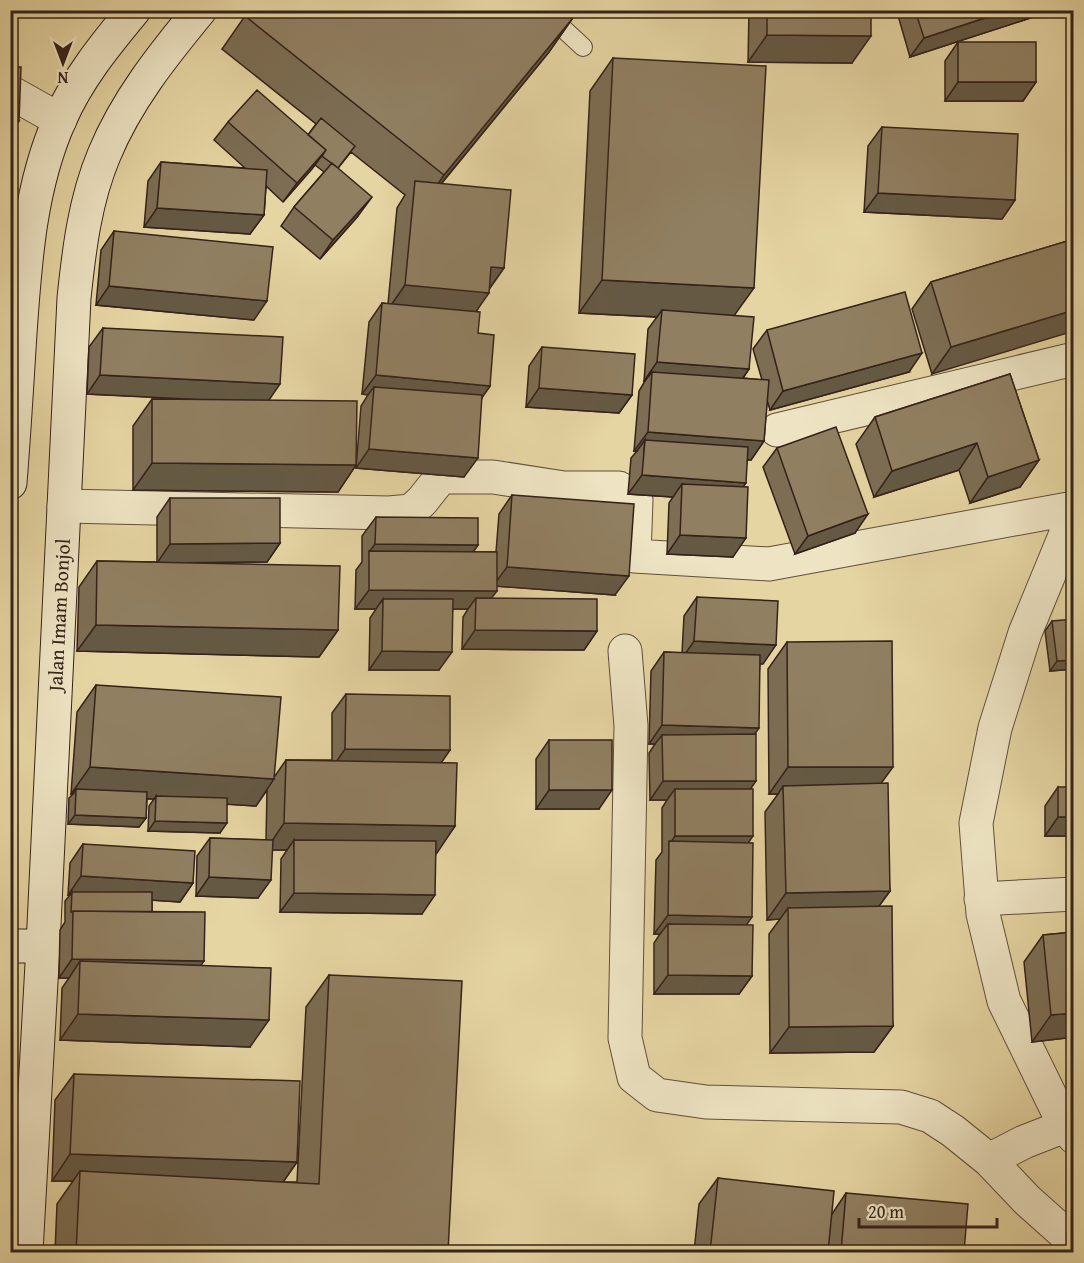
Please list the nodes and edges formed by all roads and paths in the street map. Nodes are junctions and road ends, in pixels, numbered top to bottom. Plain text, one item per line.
1 (134, 10) edge
2 (200, 10) edge
3 (543, 10) edge
4 (583, 47) dead end
5 (10, 92) edge
6 (60, 120) junction
7 (1074, 359) edge
8 (777, 430) dead end
9 (10, 483) edge
10 (64, 506) junction
11 (1074, 508) edge
12 (1074, 514) edge
13 (625, 651) dead end
14 (1074, 894) edge
15 (981, 899) junction
16 (10, 946) edge
17 (43, 946) junction
18 (1069, 1132) edge
19 (989, 1160) junction
20 (1074, 1242) edge
21 (26, 1252) edge

1 - 6 street
2 - 10 street, Jalan Imam Bonjol
3 - 4 lane
5 - 6 street
6 - 9 street
7 - 8 street
10 - 11 street
10 - 17 street, Jalan Imam Bonjol
12 - 15 street
13 - 19 street
14 - 15 street
15 - 18 street
16 - 17 street
17 - 21 street, Jalan Imam Bonjol
18 - 19 street
19 - 20 street

